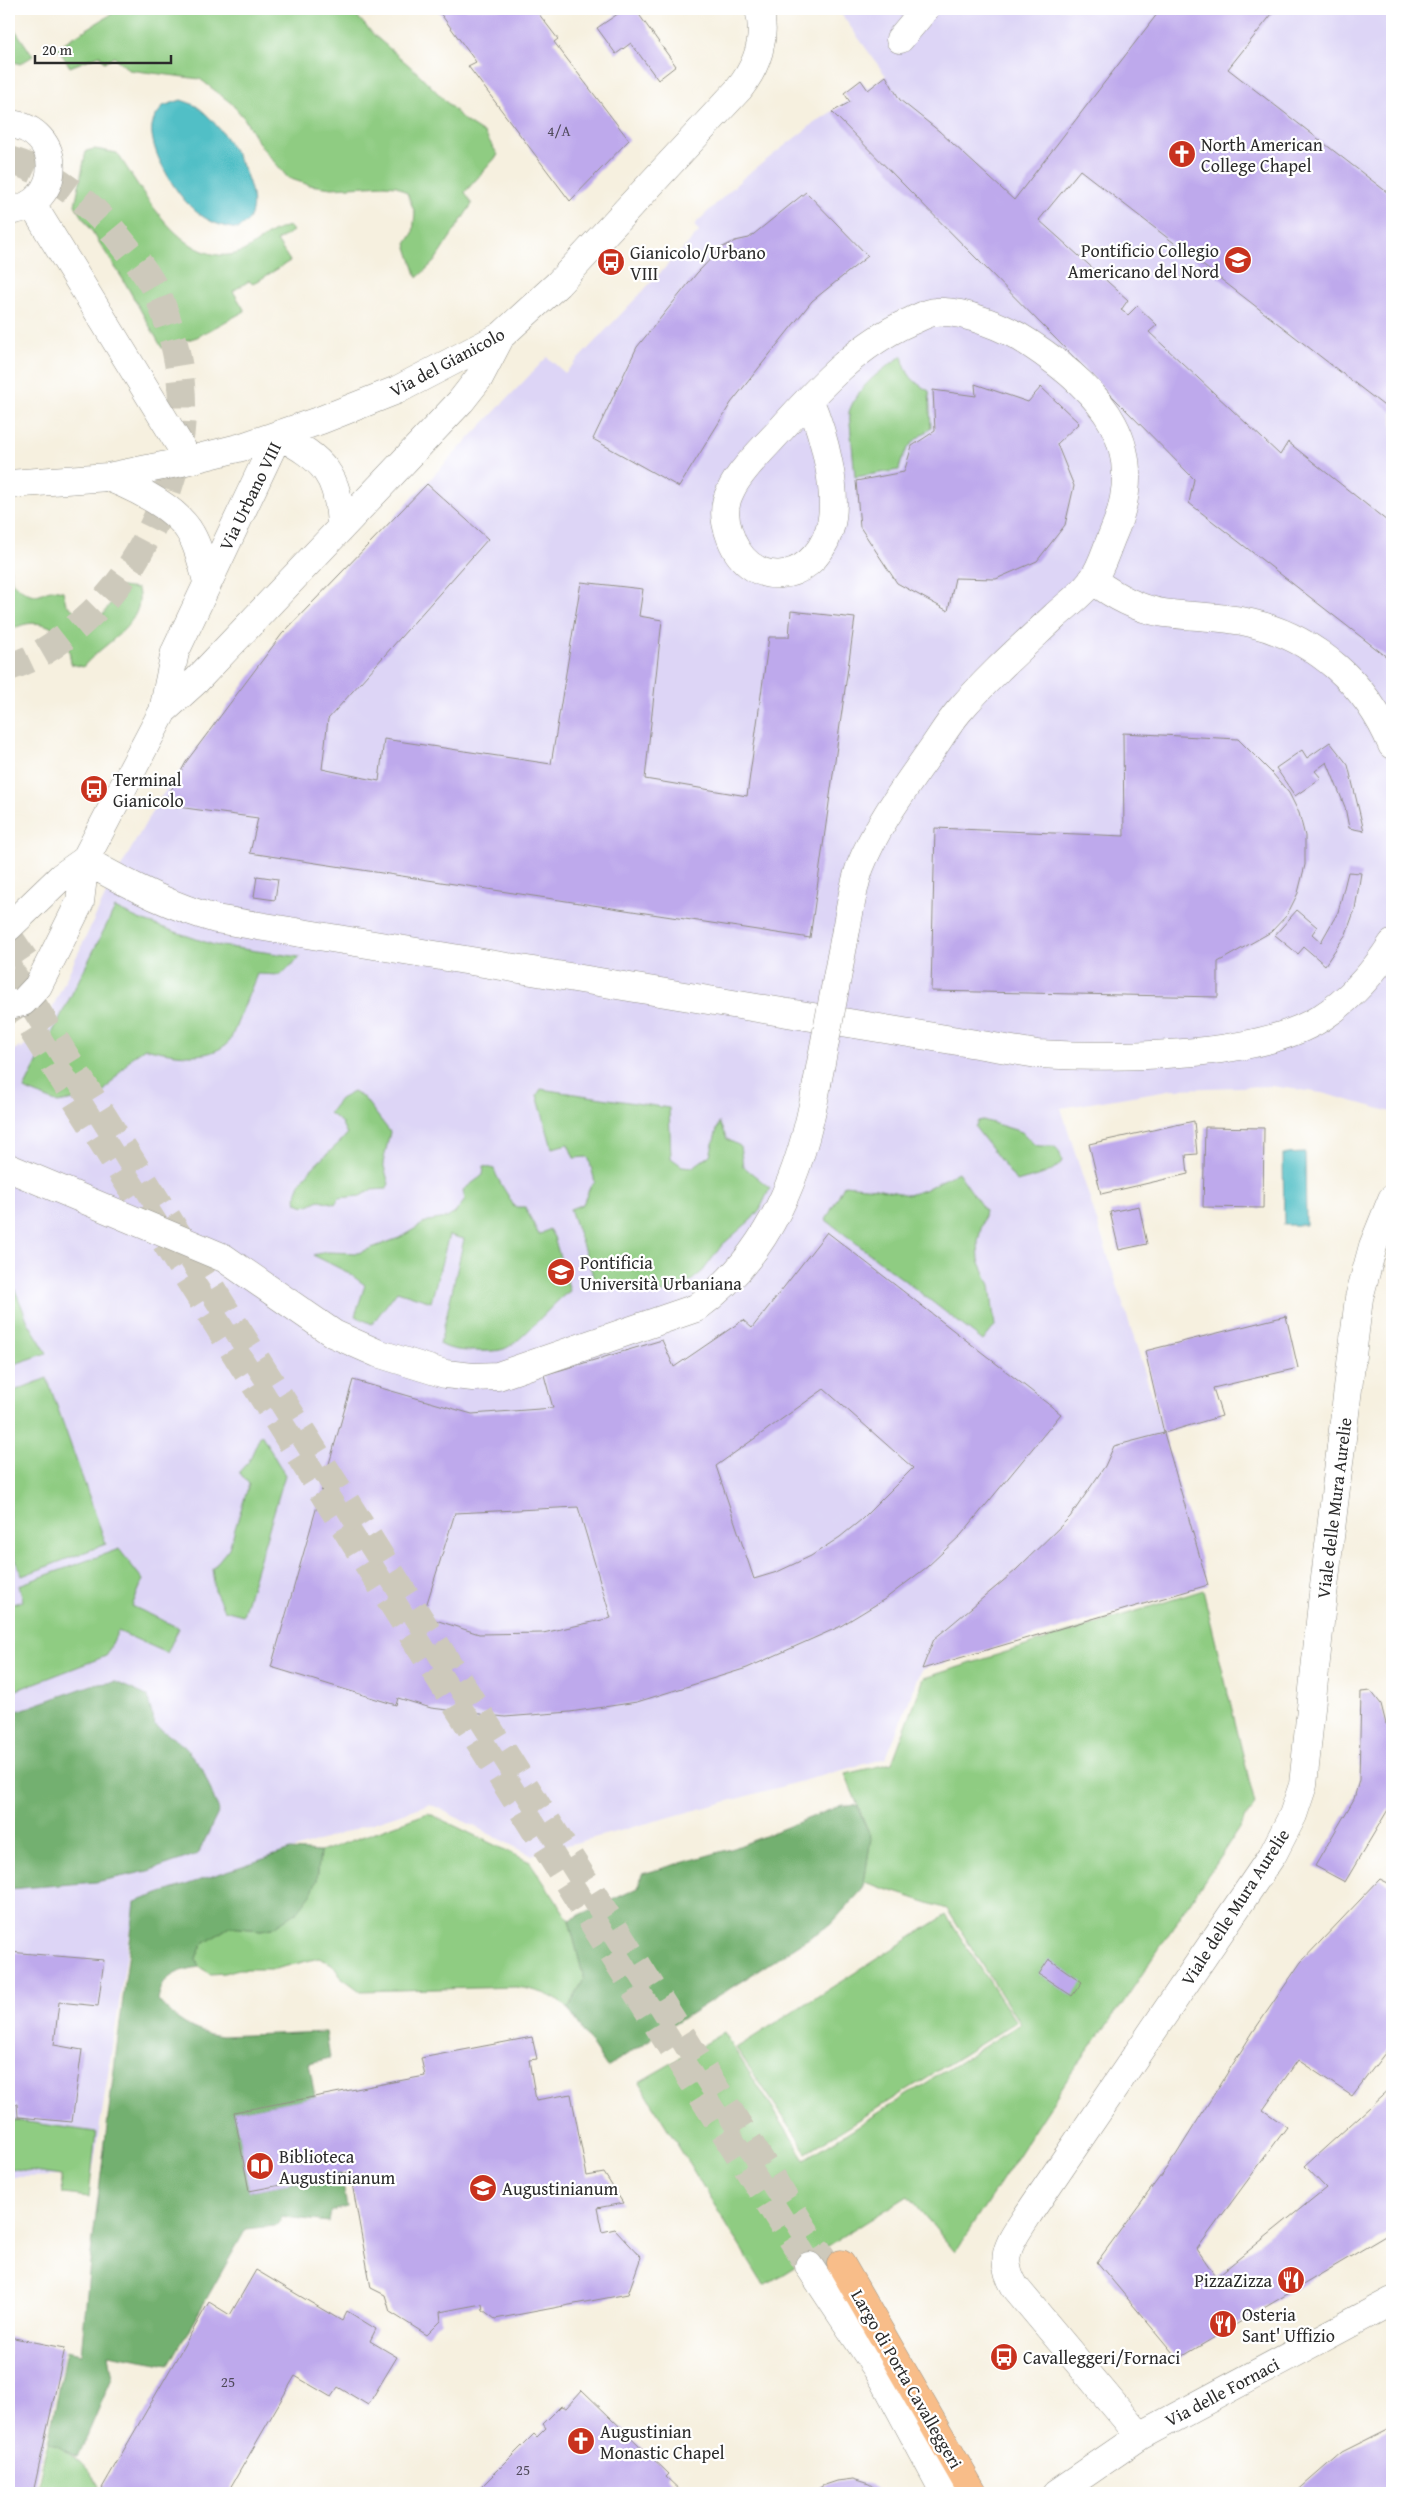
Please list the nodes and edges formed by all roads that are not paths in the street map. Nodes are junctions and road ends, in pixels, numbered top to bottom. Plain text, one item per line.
1 (759, 9) edge
2 (924, 9) edge
3 (900, 39) dead end
4 (9, 124) edge
5 (21, 208) edge
6 (501, 336) junction
7 (809, 399) junction
8 (278, 435) junction
9 (189, 460) junction
10 (108, 476) junction
11 (9, 484) edge
12 (341, 527) junction
13 (1092, 580) junction
14 (207, 582) junction
15 (163, 710) junction
16 (1392, 745) edge
17 (85, 860) junction
18 (9, 928) edge
19 (1392, 944) edge
20 (10, 1006) edge
21 (9, 1168) edge
22 (1392, 1199) edge
23 (841, 2264) dead end
24 (809, 2266) tunnel mouth
25 (1392, 2301) edge
26 (1140, 2436) junction
27 (950, 2493) edge
28 (973, 2493) edge
29 (1058, 2493) edge

1 - 6 street, Via del Gianicolo
2 - 3 street
4 - 5 street
5 - 9 street
6 - 8 street, Via del Gianicolo
6 - 12 street, Via Urbano VIII
7 - 7 street
7 - 13 street
8 - 9 street, Via del Gianicolo
8 - 12 street, Via Urbano VIII
8 - 14 street, Via Urbano VIII
9 - 10 street, Via del Gianicolo
10 - 11 street, Via del Gianicolo
10 - 14 street, Via Urbano VIII
12 - 15 street, Via Urbano VIII
13 - 16 street
13 - 21 street, bridge
14 - 15 street, Via Urbano VIII
15 - 17 street, Via Urbano VIII
17 - 18 street, Via Urbano VIII
17 - 19 street
17 - 20 street, Via Urbano VIII
22 - 26 street, Viale delle Mura Aurelie
23 - 28 main road, Largo di Porta Cavalleggeri
24 - 27 street, Largo di Porta Cavalleggeri
25 - 26 street, Via delle Fornaci
26 - 29 street, Via delle Fornaci

